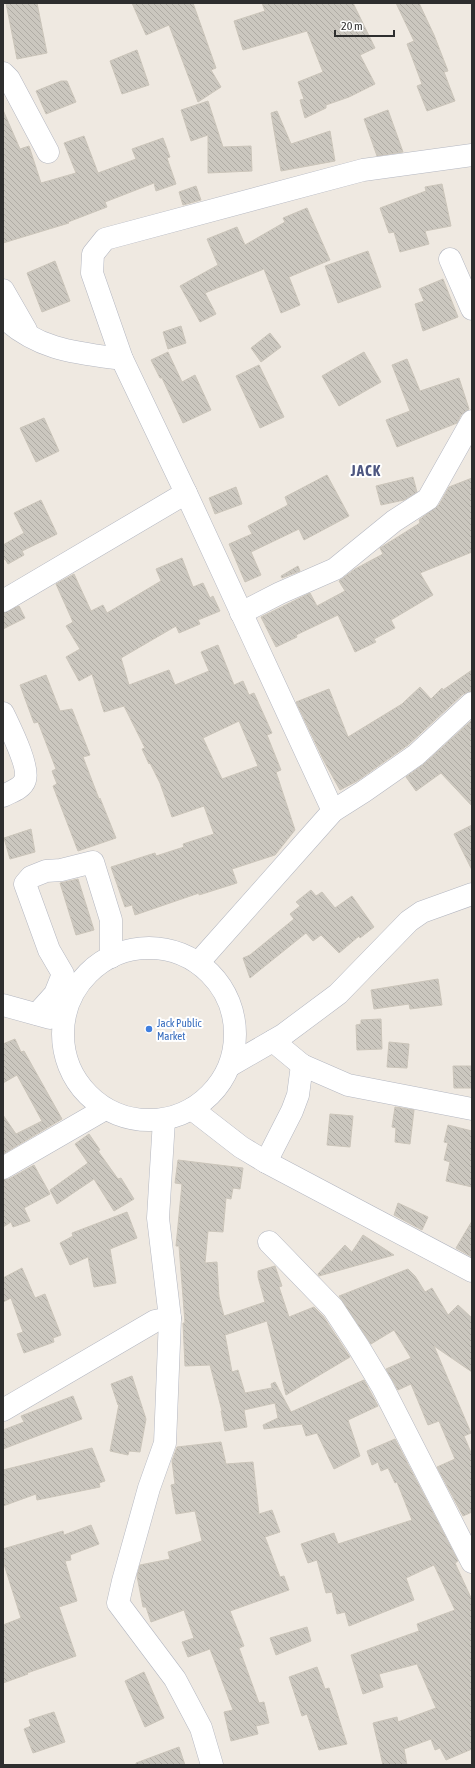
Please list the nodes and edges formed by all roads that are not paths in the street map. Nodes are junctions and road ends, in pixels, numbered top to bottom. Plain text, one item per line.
1 (3, 73) edge
2 (48, 152) dead end
3 (472, 155) edge
4 (450, 259) dead end
5 (3, 290) edge
6 (472, 309) edge
7 (3, 317) edge
8 (29, 336) junction
9 (122, 359) junction
10 (472, 421) edge
11 (186, 493) junction
12 (3, 601) edge
13 (241, 613) junction
14 (472, 703) edge
15 (3, 713) edge
16 (3, 796) edge
17 (333, 811) junction
18 (472, 894) edge
19 (111, 957) junction
20 (198, 964) junction
21 (3, 1005) edge
22 (37, 1014) junction
23 (63, 1023) junction
24 (273, 1040) junction
25 (230, 1064) junction
26 (302, 1065) junction
27 (105, 1109) junction
28 (192, 1109) junction
29 (472, 1109) edge
30 (164, 1120) junction
31 (266, 1162) junction
32 (3, 1168) edge
33 (269, 1242) dead end
34 (472, 1271) edge
35 (170, 1318) junction
36 (3, 1410) edge
37 (472, 1562) edge
38 (212, 1765) edge

1 - 2 street
3 - 9 street
4 - 6 street
5 - 8 street
7 - 8 street
8 - 9 street
9 - 11 street
10 - 13 street
11 - 12 street
11 - 13 street
13 - 17 street
14 - 17 street
15 - 16 street
17 - 20 street
18 - 24 street
19 - 20 street
19 - 22 street
19 - 23 street
20 - 25 street
21 - 22 street
22 - 23 street
23 - 27 street
24 - 25 street
24 - 26 street
25 - 28 street
26 - 29 street
26 - 31 street
27 - 30 street
27 - 32 street
28 - 30 street
28 - 31 street
30 - 35 street
31 - 34 street
33 - 37 street
35 - 36 street
35 - 38 street

